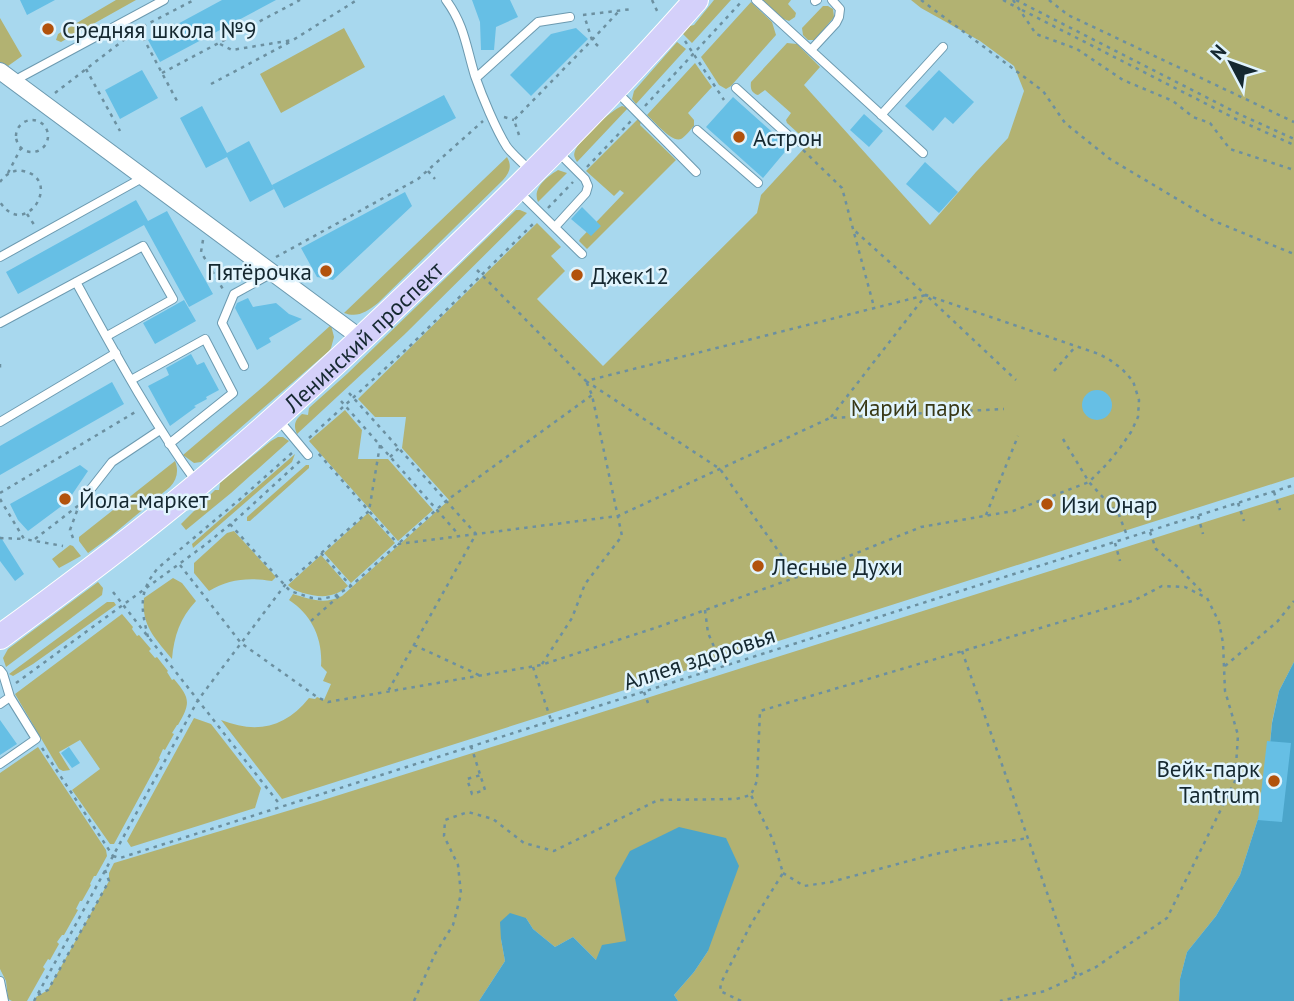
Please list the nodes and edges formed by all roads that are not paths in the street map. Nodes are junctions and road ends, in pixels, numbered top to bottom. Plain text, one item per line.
1 (164, 0) edge
2 (446, 0) edge
3 (696, 0) edge
4 (756, 0) edge
5 (832, 0) edge
6 (570, 17) road end
7 (943, 47) dead end
8 (811, 50) junction
9 (0, 71) edge
10 (476, 78) junction
11 (15, 82) junction
12 (736, 88) dead end
13 (615, 90) junction
14 (881, 115) junction
15 (697, 130) dead end
16 (790, 137) road end
17 (556, 150) junction
18 (923, 153) dead end
19 (696, 172) dead end
20 (144, 177) junction
21 (525, 181) junction
22 (758, 183) dead end
23 (555, 227) junction
24 (582, 254) dead end
25 (0, 257) edge
26 (273, 266) junction
27 (76, 282) junction
28 (0, 323) edge
29 (107, 337) junction
30 (362, 339) junction
31 (116, 354) junction
32 (244, 366) dead end
33 (131, 380) junction
34 (276, 417) junction
35 (0, 422) edge
36 (160, 430) junction
37 (169, 444) junction
38 (307, 455) road end
39 (198, 485) junction
40 (87, 494) dead end
41 (0, 637) edge
42 (0, 670) edge
43 (9, 693) junction
44 (0, 704) edge
45 (0, 764) edge
46 (0, 981) edge
47 (5, 1001) edge

1 - 11 lane
2 - 10 lane
3 - 13 main road, Ленинский проспект
4 - 8 lane
5 - 8 lane
6 - 10 lane
7 - 14 lane
8 - 14 lane
9 - 11 street
10 - 21 lane
11 - 20 street
12 - 16 lane
13 - 17 main road, Ленинский проспект
13 - 19 lane
14 - 18 lane
15 - 22 lane
17 - 21 main road, Ленинский проспект
17 - 23 lane
20 - 25 lane
20 - 26 street
21 - 23 lane
21 - 30 main road, Ленинский проспект
23 - 24 lane
26 - 30 street
26 - 32 lane
27 - 28 lane
27 - 29 lane
27 - 29 lane
29 - 31 lane
30 - 34 main road, Ленинский проспект
31 - 33 lane
31 - 35 lane
33 - 36 lane
33 - 37 lane
34 - 38 lane
34 - 39 main road, Ленинский проспект
36 - 37 lane
36 - 40 lane
37 - 39 lane
39 - 41 main road, Ленинский проспект
42 - 43 lane
43 - 44 lane
43 - 45 lane
46 - 47 lane

